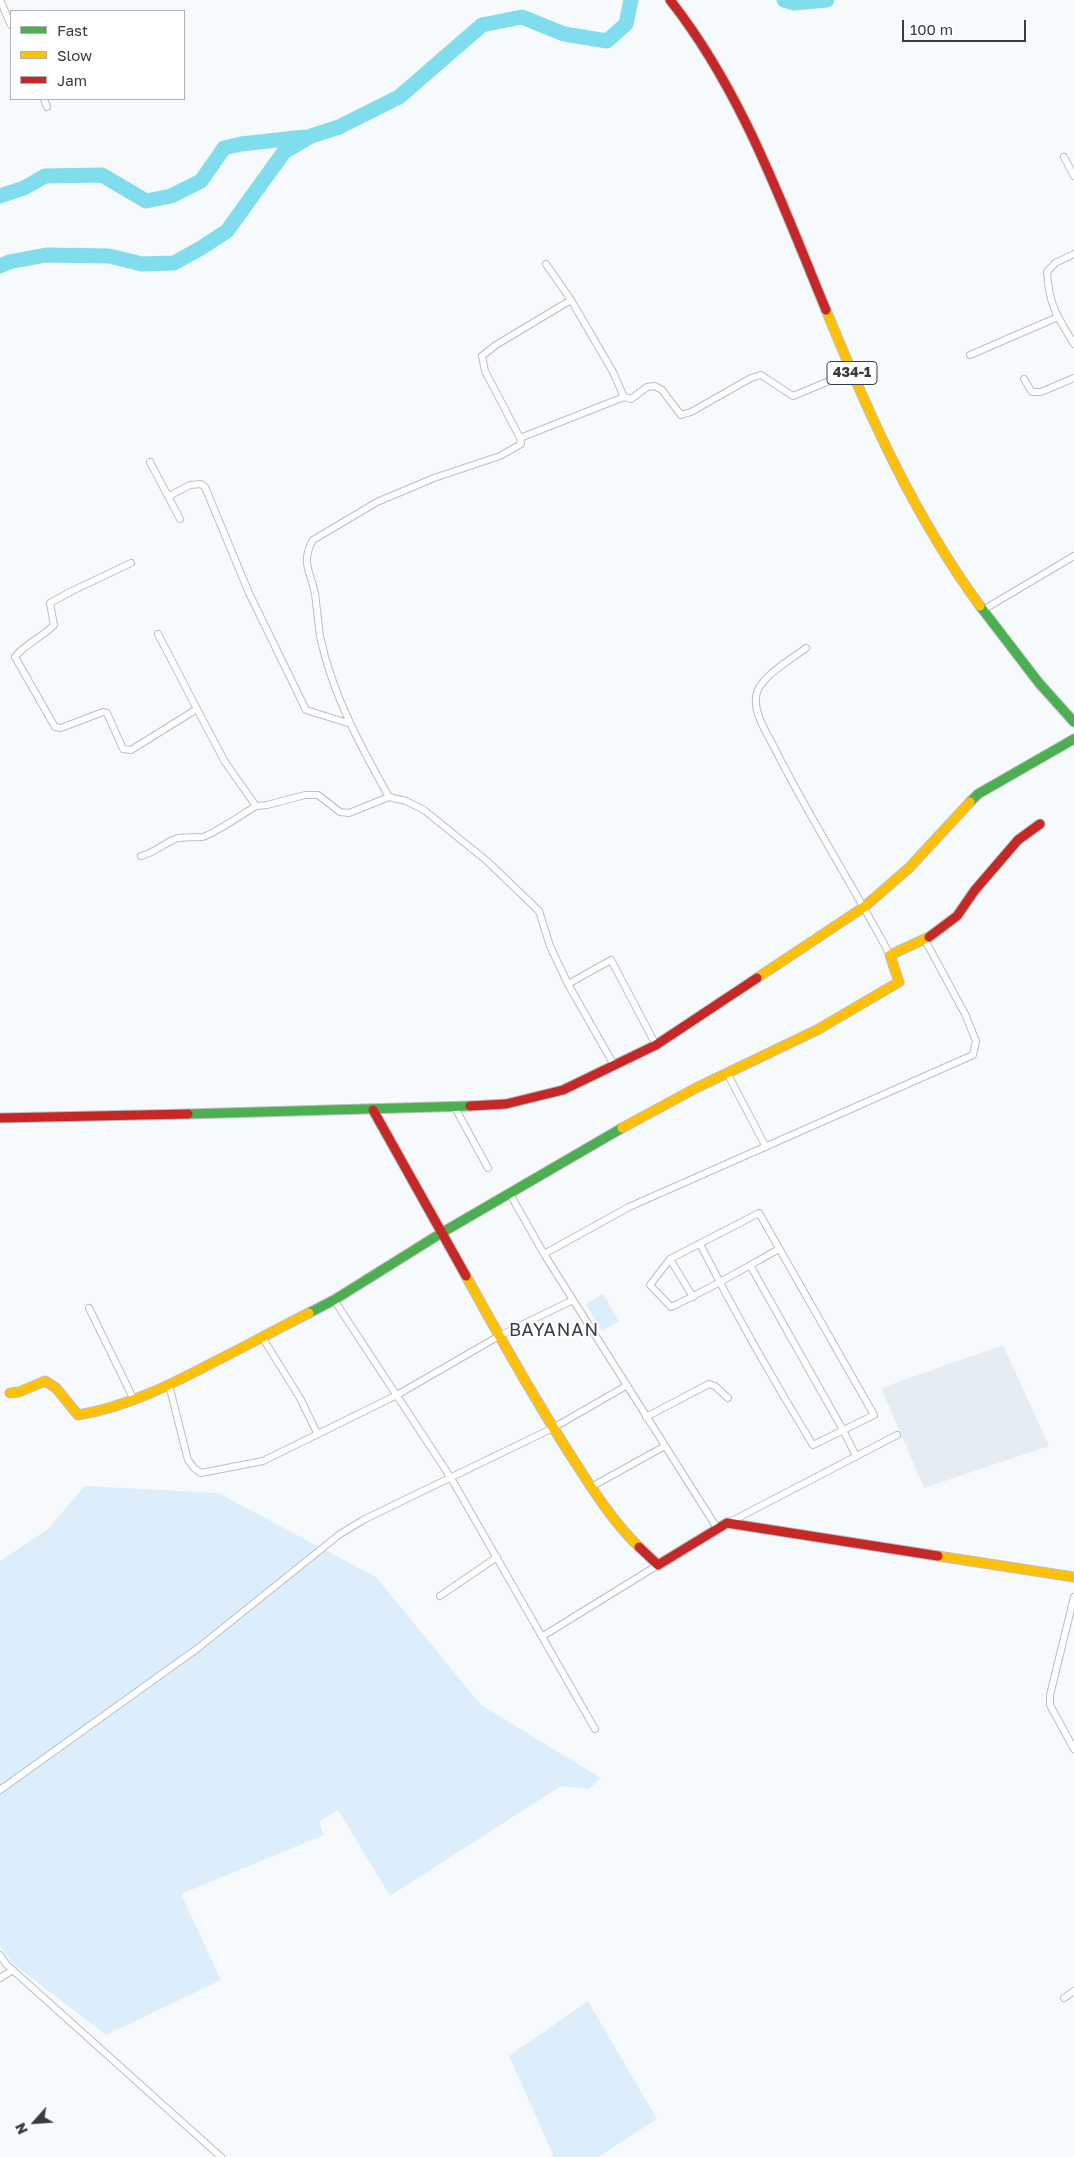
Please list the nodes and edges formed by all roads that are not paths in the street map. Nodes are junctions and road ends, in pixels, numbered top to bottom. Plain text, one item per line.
1 (0, 0) edge
2 (670, 0) edge
3 (10, 23) edge
4 (44, 100) edge
5 (47, 107) dead end
6 (1064, 157) dead end
7 (1074, 176) edge
8 (1074, 254) edge
9 (546, 264) dead end
10 (571, 300) junction
11 (1058, 317) junction
12 (1074, 344) edge
13 (970, 355) dead end
14 (851, 372) junction
15 (1074, 378) edge
16 (1024, 379) dead end
17 (624, 397) junction
18 (520, 438) junction
19 (150, 462) dead end
20 (169, 496) junction
21 (180, 518) dead end
22 (1074, 556) edge
23 (131, 563) dead end
24 (983, 610) junction
25 (158, 634) dead end
26 (806, 648) dead end
27 (197, 710) junction
28 (348, 722) junction
29 (1074, 722) edge
30 (1074, 739) edge
31 (389, 797) junction
32 (256, 806) junction
33 (1040, 824) dead end
34 (141, 856) dead end
35 (864, 907) junction
36 (925, 940) junction
37 (890, 955) junction
38 (568, 984) junction
39 (656, 1045) junction
40 (614, 1065) junction
41 (727, 1073) junction
42 (454, 1106) junction
43 (373, 1110) junction
44 (0, 1118) edge
45 (766, 1147) junction
46 (488, 1168) dead end
47 (510, 1194) junction
48 (442, 1232) junction
49 (700, 1244) junction
50 (779, 1250) junction
51 (544, 1254) junction
52 (670, 1259) junction
53 (750, 1265) junction
54 (720, 1282) junction
55 (693, 1297) junction
56 (334, 1300) junction
57 (573, 1300) junction
58 (89, 1308) dead end
59 (499, 1336) junction
60 (262, 1337) junction
61 (169, 1385) junction
62 (626, 1386) junction
63 (10, 1393) dead end
64 (397, 1395) junction
65 (728, 1398) dead end
66 (134, 1400) junction
67 (646, 1417) junction
68 (553, 1428) junction
69 (844, 1430) junction
70 (317, 1433) junction
71 (897, 1435) dead end
72 (664, 1446) junction
73 (856, 1456) junction
74 (451, 1478) junction
75 (591, 1487) junction
76 (727, 1523) junction
77 (717, 1528) junction
78 (497, 1557) junction
79 (658, 1565) junction
80 (1074, 1577) edge
81 (440, 1596) dead end
82 (1074, 1597) edge
83 (543, 1636) junction
84 (595, 1729) dead end
85 (1074, 1749) edge
86 (0, 1790) edge
87 (0, 1955) edge
88 (13, 1970) junction
89 (0, 1978) edge
90 (1074, 1991) edge
91 (1064, 1998) dead end
92 (221, 2157) edge

1 - 3 street
2 - 14 street, 434-1
4 - 5 street
6 - 7 street
8 - 11 street
9 - 10 street
10 - 17 street
10 - 18 street
11 - 12 street
11 - 13 street
14 - 17 street
14 - 24 street, 434-1
15 - 16 street
17 - 18 street
18 - 28 street
19 - 20 street
20 - 21 street
20 - 28 street
22 - 24 street
23 - 27 street
24 - 29 street, 434-1
25 - 27 street
26 - 35 street
27 - 32 street
28 - 31 street
30 - 35 street
31 - 32 street
31 - 38 street
32 - 34 street
33 - 36 street
35 - 37 street
35 - 39 street
36 - 37 street
36 - 45 street
37 - 41 street
38 - 39 street
38 - 40 street
39 - 40 street
40 - 42 street
41 - 45 street
41 - 47 street
42 - 43 street
42 - 46 street
43 - 44 street
43 - 48 street
45 - 51 street
47 - 48 street
47 - 51 street
48 - 56 street
48 - 59 street
49 - 50 street
49 - 52 street
49 - 54 street
50 - 53 street
50 - 69 street
51 - 57 street
52 - 55 street
52 - 55 street
53 - 54 street
53 - 69 street
54 - 55 street
54 - 69 street
56 - 60 street
56 - 64 street
57 - 59 street
57 - 62 street
58 - 66 street
59 - 64 street
59 - 68 street
60 - 61 street
60 - 70 street
61 - 66 street
61 - 70 street
62 - 67 street
62 - 68 street
63 - 66 street
64 - 70 street
64 - 74 street
65 - 67 street
67 - 72 street
68 - 74 street
68 - 75 street
69 - 73 street
71 - 73 street
72 - 75 street
72 - 77 street
73 - 76 street
74 - 78 street
74 - 86 street
75 - 79 street
76 - 77 street
76 - 80 street
77 - 79 street
78 - 81 street
78 - 83 street
79 - 83 street
82 - 85 street
83 - 84 street
87 - 88 street
88 - 89 street
88 - 92 street
90 - 91 street

